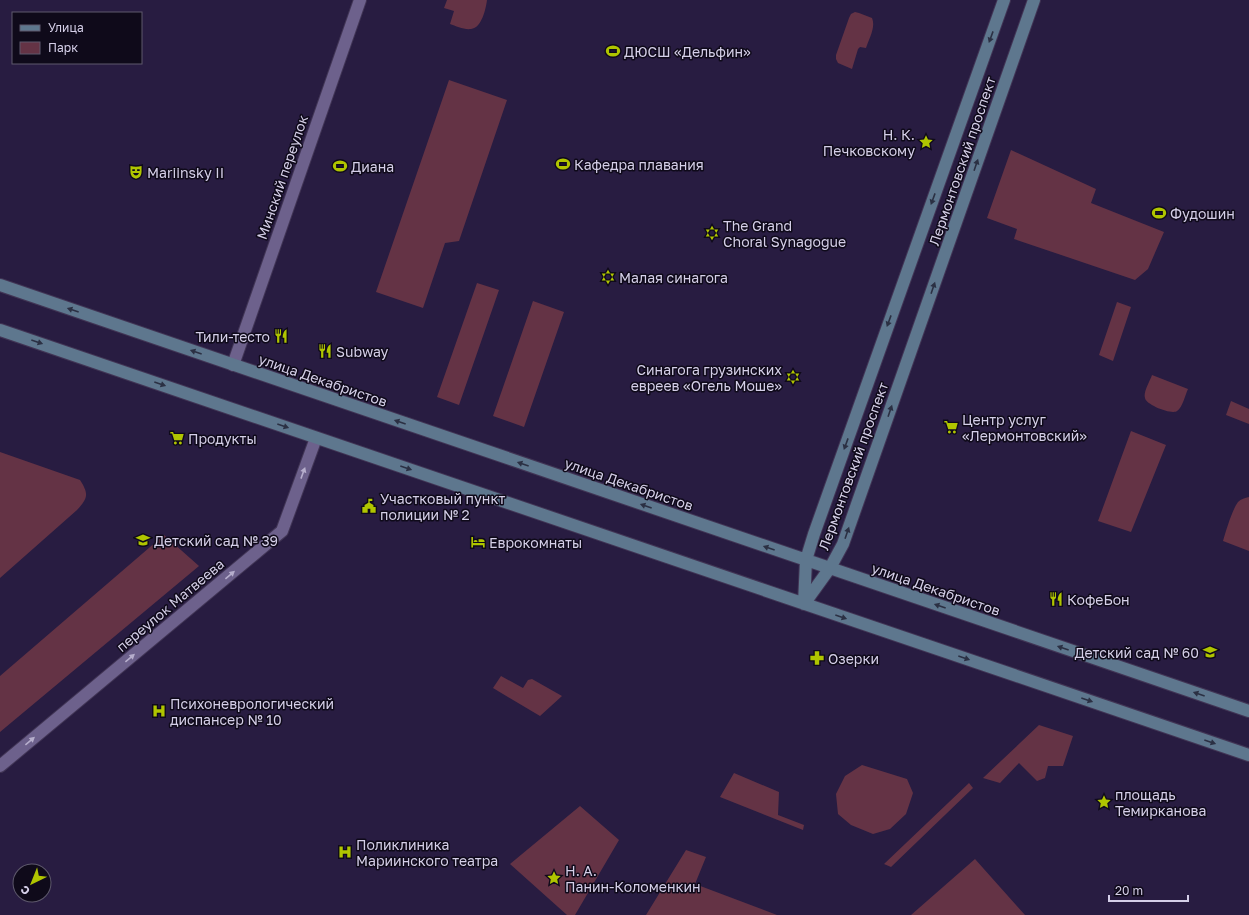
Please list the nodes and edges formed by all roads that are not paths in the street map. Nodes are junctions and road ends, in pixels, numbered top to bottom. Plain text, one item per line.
1 (360, 0) edge
2 (1004, 0) edge
3 (1034, 0) edge
4 (0, 284) edge
5 (0, 330) edge
6 (232, 365) junction
7 (316, 438) junction
8 (806, 560) junction
9 (830, 568) junction
10 (804, 604) junction
11 (1249, 711) edge
12 (1249, 755) edge
13 (0, 766) edge

1 - 6 street, Минский переулок
2 -> 8 main road, Лермонтовский проспект
9 -> 3 main road, Лермонтовский проспект
6 -> 4 main road, улица Декабристов
5 -> 7 main road
8 -> 6 main road, улица Декабристов
7 -> 10 main road
13 -> 7 street, переулок Матвеева
8 - 9 main road, улица Декабристов
8 - 10 main road, Лермонтовский проспект
9 - 10 main road, Лермонтовский проспект
11 -> 9 main road, улица Декабристов
10 -> 12 main road

